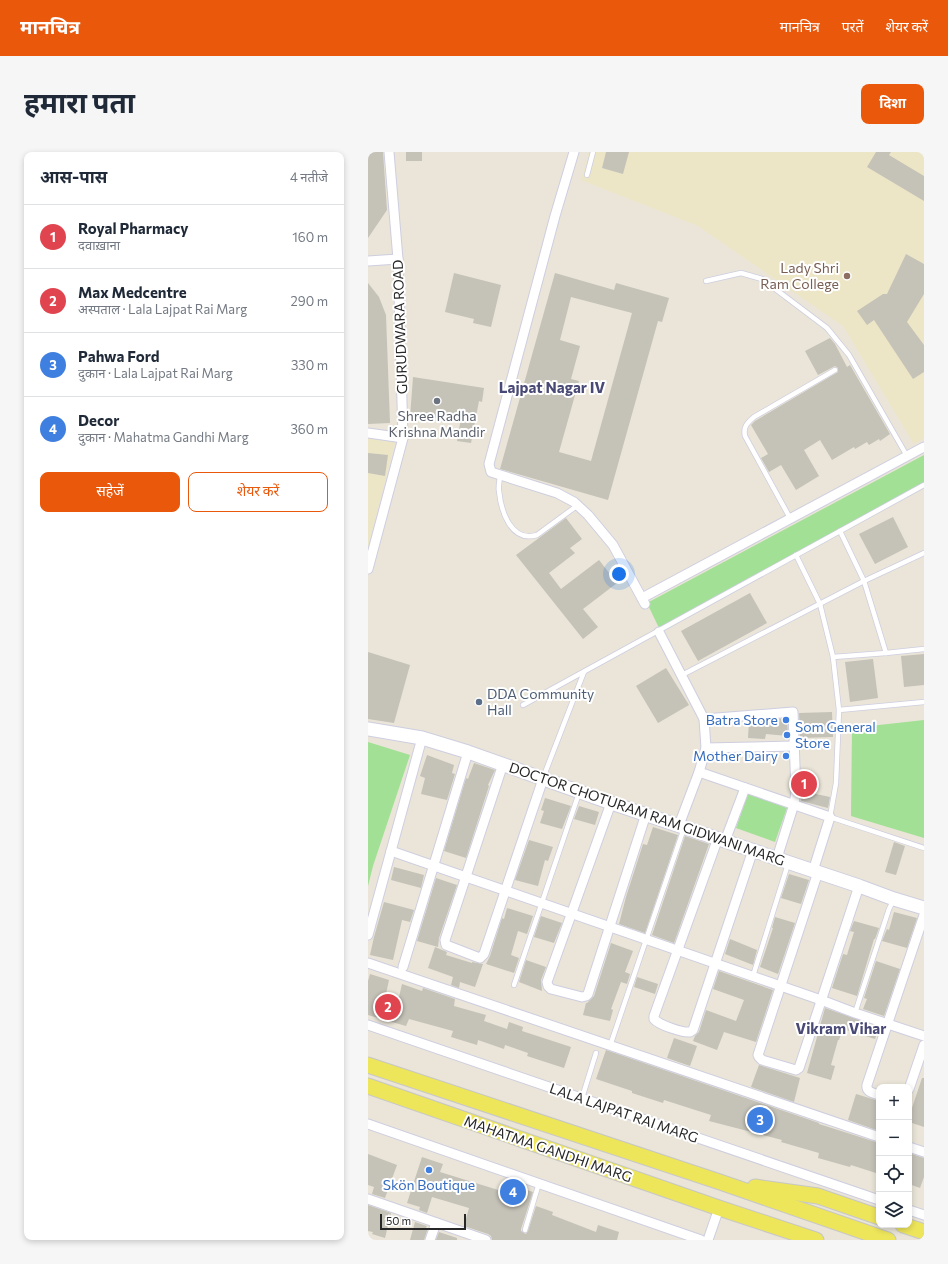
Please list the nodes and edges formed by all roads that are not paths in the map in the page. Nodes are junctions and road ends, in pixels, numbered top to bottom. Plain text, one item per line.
1 (389, 152) edge
2 (574, 152) edge
3 (593, 152) edge
4 (587, 175) dead end
5 (398, 259) junction
6 (368, 261) edge
7 (706, 281) dead end
8 (835, 370) dead end
9 (368, 433) edge
10 (403, 438) junction
11 (924, 447) edge
12 (908, 456) junction
13 (500, 475) junction
14 (924, 485) edge
15 (578, 505) junction
16 (790, 518) junction
17 (840, 531) junction
18 (924, 553) edge
19 (796, 555) junction
20 (368, 569) edge
21 (864, 581) junction
22 (820, 604) junction
23 (659, 632) junction
24 (924, 649) edge
25 (886, 653) junction
26 (833, 657) junction
27 (584, 672) junction
28 (682, 675) junction
29 (924, 702) edge
30 (523, 705) dead end
31 (839, 710) junction
32 (704, 718) junction
33 (368, 729) edge
34 (422, 738) junction
35 (794, 746) junction
36 (706, 748) junction
37 (468, 752) junction
38 (503, 764) junction
39 (699, 772) junction
40 (542, 779) junction
41 (745, 788) junction
42 (580, 792) junction
43 (611, 802) junction
44 (794, 804) junction
45 (646, 814) junction
46 (830, 817) junction
47 (682, 826) junction
48 (722, 840) junction
49 (924, 848) edge
50 (753, 850) junction
51 (391, 851) junction
52 (782, 860) junction
53 (434, 865) junction
54 (816, 872) junction
55 (466, 877) junction
56 (859, 886) junction
57 (505, 890) junction
58 (894, 899) junction
59 (542, 903) junction
60 (924, 908) edge
61 (572, 914) junction
62 (924, 915) edge
63 (610, 927) junction
64 (368, 934) edge
65 (647, 940) junction
66 (678, 951) junction
67 (368, 963) edge
68 (715, 963) junction
69 (403, 967) dead end
70 (753, 976) junction
71 (514, 985) dead end
72 (781, 986) junction
73 (821, 1000) junction
74 (855, 1013) junction
75 (888, 1023) junction
76 (368, 1026) edge
77 (924, 1036) edge
78 (924, 1045) edge
79 (610, 1046) junction
80 (596, 1053) dead end
81 (368, 1065) edge
82 (911, 1084) edge
83 (368, 1086) edge
84 (876, 1094) edge
85 (582, 1098) junction
86 (368, 1124) edge
87 (876, 1136) edge
88 (912, 1148) edge
89 (924, 1152) edge
90 (720, 1182) junction
91 (539, 1183) junction
92 (368, 1199) edge
93 (876, 1199) edge
94 (723, 1210) junction
95 (912, 1211) edge
96 (924, 1215) edge
97 (876, 1216) edge
98 (436, 1222) junction
99 (912, 1228) edge
100 (525, 1230) dead end
101 (924, 1232) edge
102 (430, 1240) edge
103 (486, 1240) edge
104 (701, 1240) edge
105 (708, 1240) edge
106 (792, 1240) edge
107 (816, 1240) edge
108 (888, 1240) edge

1 - 5 street, GURUDWARA ROAD
2 - 13 street
3 - 4 lane
5 - 6 street
5 - 10 street, GURUDWARA ROAD
7 - 12 lane
8 - 16 lane
9 - 10 street
10 - 20 street, GURUDWARA ROAD
11 - 12 street
12 - 16 street
13 - 15 street
13 - 15 lane
14 - 17 lane
15 - 16 street
17 - 19 lane
17 - 21 lane
18 - 21 lane
19 - 22 lane
19 - 23 lane
21 - 22 lane
21 - 25 lane
22 - 26 lane
22 - 28 lane
23 - 27 lane
23 - 28 street
24 - 25 lane
25 - 26 lane
26 - 31 lane
27 - 30 lane
27 - 40 lane
28 - 32 street
29 - 31 lane
31 - 46 lane
32 - 35 street
32 - 36 street
33 - 34 street, DOCTOR CHOTURAM RAM GIDWANI MARG
34 - 37 street, DOCTOR CHOTURAM RAM GIDWANI MARG
34 - 51 street
35 - 36 street
35 - 44 street
36 - 39 street
37 - 38 street, DOCTOR CHOTURAM RAM GIDWANI MARG
37 - 53 street
38 - 40 street, DOCTOR CHOTURAM RAM GIDWANI MARG
38 - 55 street
39 - 41 street
39 - 47 street
40 - 42 street, DOCTOR CHOTURAM RAM GIDWANI MARG
40 - 57 street
41 - 44 street
41 - 48 street
42 - 43 street, DOCTOR CHOTURAM RAM GIDWANI MARG
42 - 59 lane
43 - 45 street, DOCTOR CHOTURAM RAM GIDWANI MARG
43 - 61 street
44 - 46 street
44 - 52 street
45 - 47 street, DOCTOR CHOTURAM RAM GIDWANI MARG
45 - 63 street
46 - 49 lane
46 - 54 street
47 - 48 street, DOCTOR CHOTURAM RAM GIDWANI MARG
47 - 65 lane
48 - 50 street, DOCTOR CHOTURAM RAM GIDWANI MARG
48 - 66 street
50 - 52 street, DOCTOR CHOTURAM RAM GIDWANI MARG
50 - 68 street
51 - 53 street
51 - 64 street
52 - 54 street, DOCTOR CHOTURAM RAM GIDWANI MARG
52 - 70 lane
53 - 55 street
53 - 69 street
54 - 56 street, DOCTOR CHOTURAM RAM GIDWANI MARG
54 - 72 street
55 - 57 street
55 - 57 street
56 - 58 street, DOCTOR CHOTURAM RAM GIDWANI MARG
56 - 73 street
57 - 59 street
58 - 60 street, DOCTOR CHOTURAM RAM GIDWANI MARG
58 - 74 lane
59 - 61 street
59 - 71 lane
61 - 63 street
61 - 63 street
62 - 75 street
63 - 65 street
65 - 66 street
65 - 79 lane
66 - 68 street
66 - 68 street
67 - 79 street
68 - 70 street
70 - 72 street
72 - 73 street
72 - 73 street
73 - 74 street
74 - 75 street
75 - 77 street
75 - 84 street
76 - 85 street, LALA LAJPAT RAI MARG
78 - 82 street
79 - 87 street
80 - 85 lane
81 - 90 main road, MAHATMA GANDHI MARG
83 - 94 main road, MAHATMA GANDHI MARG
85 - 93 street, LALA LAJPAT RAI MARG
86 - 91 street
88 - 89 street
90 - 97 main road
90 - 108 main road
91 - 100 lane
91 - 104 street
92 - 98 street
94 - 105 street
94 - 106 main road
94 - 107 main road
95 - 96 street
98 - 102 street
98 - 103 street
99 - 101 main road

